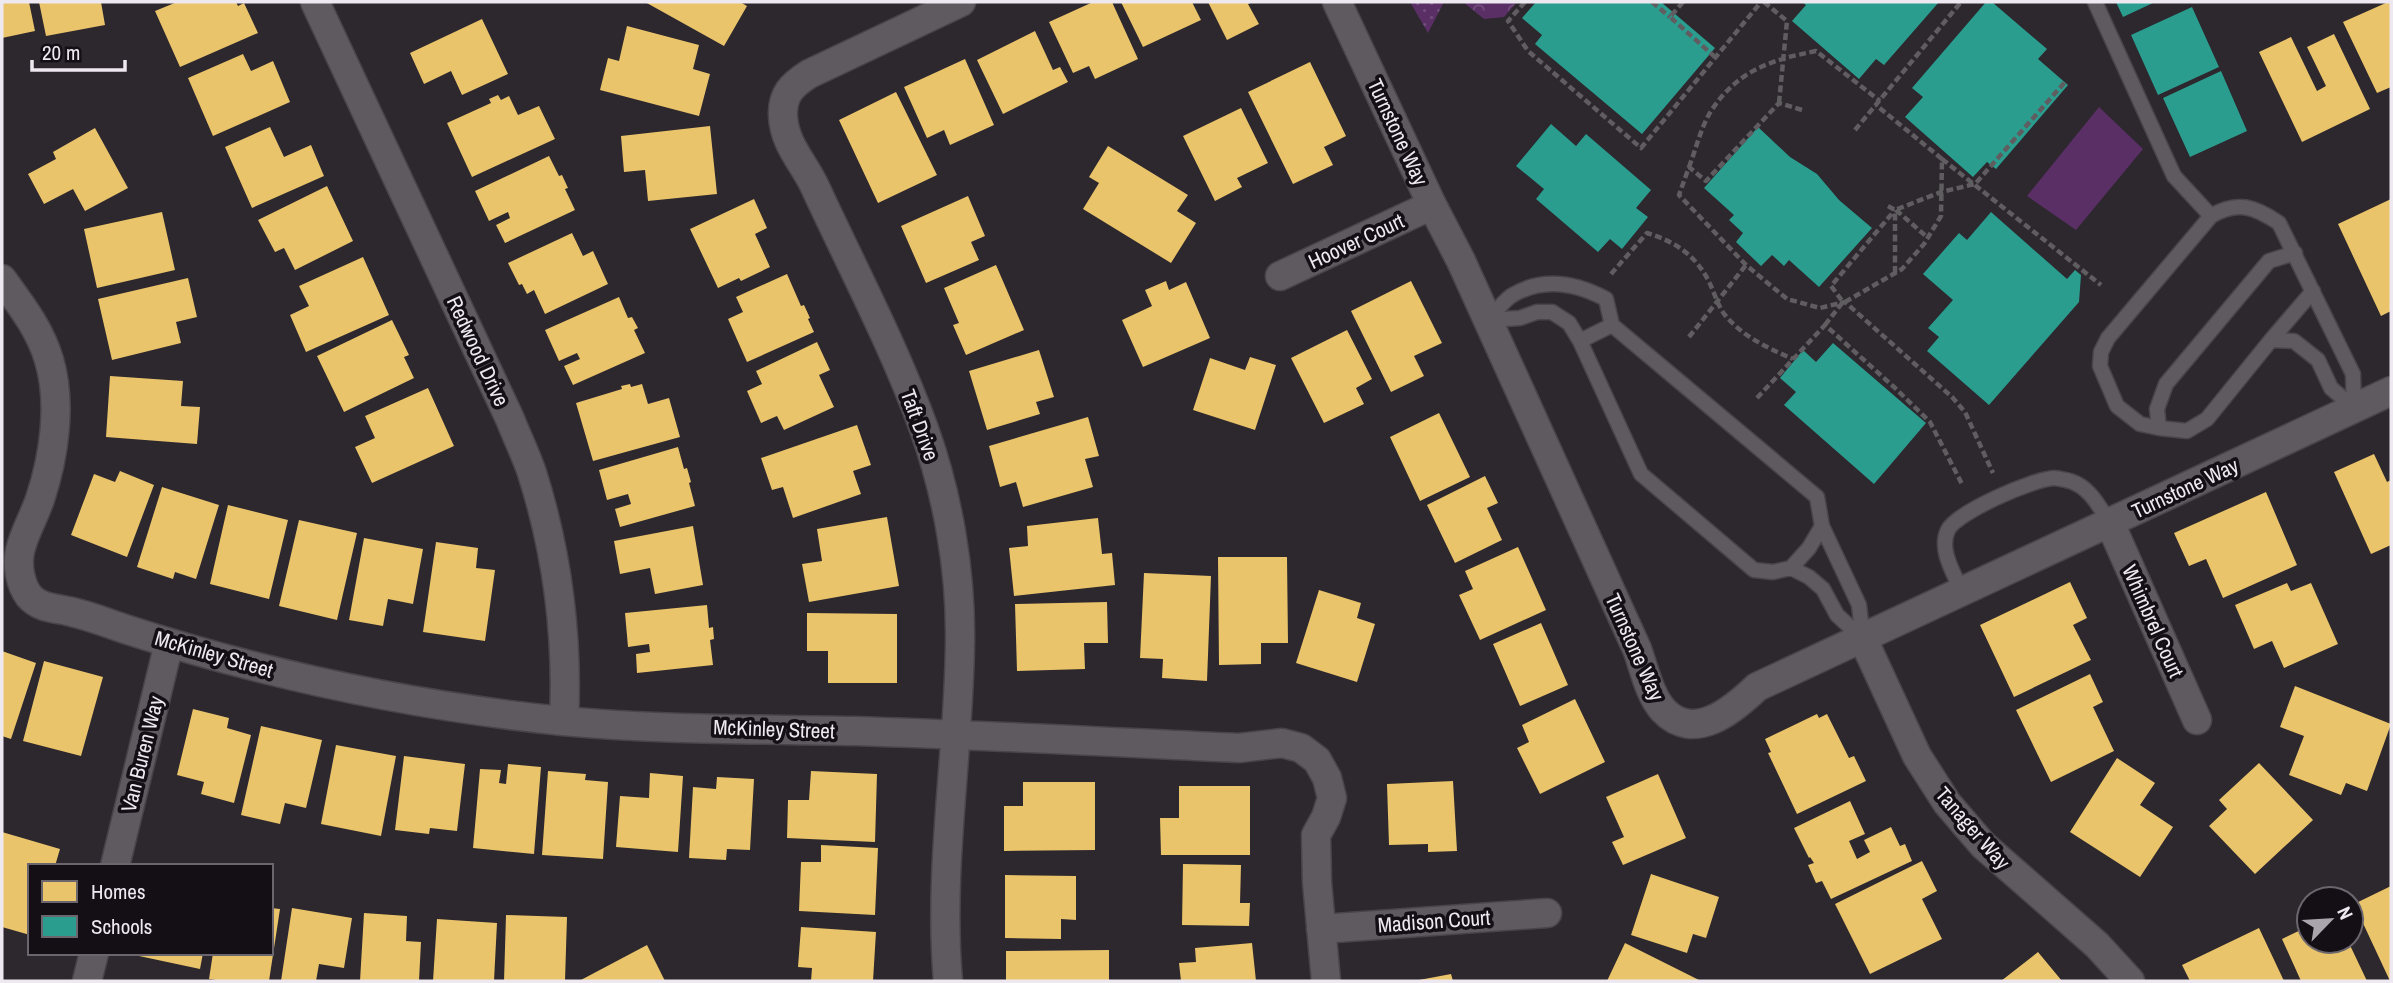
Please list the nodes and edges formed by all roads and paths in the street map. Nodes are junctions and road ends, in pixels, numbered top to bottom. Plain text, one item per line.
1 (315, 2) edge
2 (961, 2) edge
3 (1337, 2) edge
4 (1525, 2) edge
5 (1652, 2) edge
6 (1683, 2) edge
7 (1762, 2) edge
8 (1961, 2) edge
9 (2095, 2) edge
10 (1670, 17) junction
11 (1715, 57) junction
12 (1783, 57) junction
13 (2065, 82) dead end
14 (1779, 103) junction
15 (1878, 103) junction
16 (1802, 110) dead end
17 (1855, 130) dead end
18 (1942, 159) junction
19 (1689, 167) junction
20 (1975, 184) junction
21 (1941, 192) junction
22 (1432, 205) junction
23 (1888, 206) dead end
24 (1895, 210) junction
25 (2211, 216) junction
26 (1927, 237) junction
27 (2294, 253) junction
28 (1746, 265) junction
29 (1895, 273) junction
30 (1611, 274) dead end
31 (1280, 276) dead end
32 (2, 279) edge
33 (2101, 285) dead end
34 (2313, 291) junction
35 (1718, 301) junction
36 (1844, 302) junction
37 (1488, 320) junction
38 (1612, 325) junction
39 (1825, 325) junction
40 (1689, 337) dead end
41 (2271, 340) junction
42 (1580, 341) junction
43 (1793, 359) junction
44 (2391, 391) edge
45 (1757, 398) dead end
46 (2354, 408) junction
47 (2160, 428) junction
48 (1993, 473) dead end
49 (1962, 486) dead end
50 (2110, 523) junction
51 (1822, 526) junction
52 (1791, 568) junction
53 (1962, 592) junction
54 (1863, 639) junction
55 (169, 643) junction
56 (2196, 720) dead end
57 (564, 721) junction
58 (956, 734) junction
59 (115, 864) edge
60 (1547, 913) dead end
61 (1321, 929) junction
62 (94, 955) edge
63 (87, 981) edge
64 (948, 981) edge
65 (1326, 981) edge
66 (2130, 981) edge

1 - 57 street, Redwood Drive
2 - 58 street, Taft Drive
3 - 22 street, Turnstone Way
4 - 11 path
5 - 10 path
6 - 10 path
7 - 11 path
7 - 12 path
8 - 15 path
9 - 25 lane
10 - 11 path
12 - 14 path
12 - 15 path
12 - 19 path
13 - 20 path
14 - 16 path
14 - 19 path
15 - 17 path
15 - 18 path
18 - 20 path
18 - 21 path
19 - 28 path
20 - 21 path
20 - 33 path
21 - 24 path
21 - 26 path
22 - 31 street, Hoover Court
22 - 37 street, Turnstone Way
23 - 24 path
24 - 26 path
24 - 29 path
24 - 36 path
25 - 27 lane
25 - 47 lane
26 - 29 path
27 - 34 lane
27 - 47 lane
28 - 35 path
28 - 36 path
29 - 36 path
30 - 35 path
32 - 55 street, McKinley Street
34 - 41 lane
34 - 46 lane
35 - 40 path
35 - 43 path
36 - 39 path
36 - 48 path
37 - 38 lane
37 - 42 lane
37 - 54 street, Turnstone Way
38 - 42 lane
38 - 51 lane
39 - 43 path
39 - 49 path
41 - 46 lane
41 - 47 lane
42 - 52 lane
43 - 45 path
44 - 46 street, Turnstone Way
46 - 50 street, Turnstone Way
50 - 53 street, Turnstone Way
50 - 53 lane
50 - 56 street, Whimbrel Court
51 - 52 lane
51 - 54 lane
52 - 54 lane
53 - 54 street, Turnstone Way
54 - 66 street, Tanager Way
55 - 57 street, McKinley Street
55 - 59 street, Van Buren Way
57 - 58 street, McKinley Street
58 - 61 street, McKinley Street
58 - 64 street, Taft Drive
60 - 61 street, Madison Court
61 - 65 street, McKinley Street
62 - 63 street

